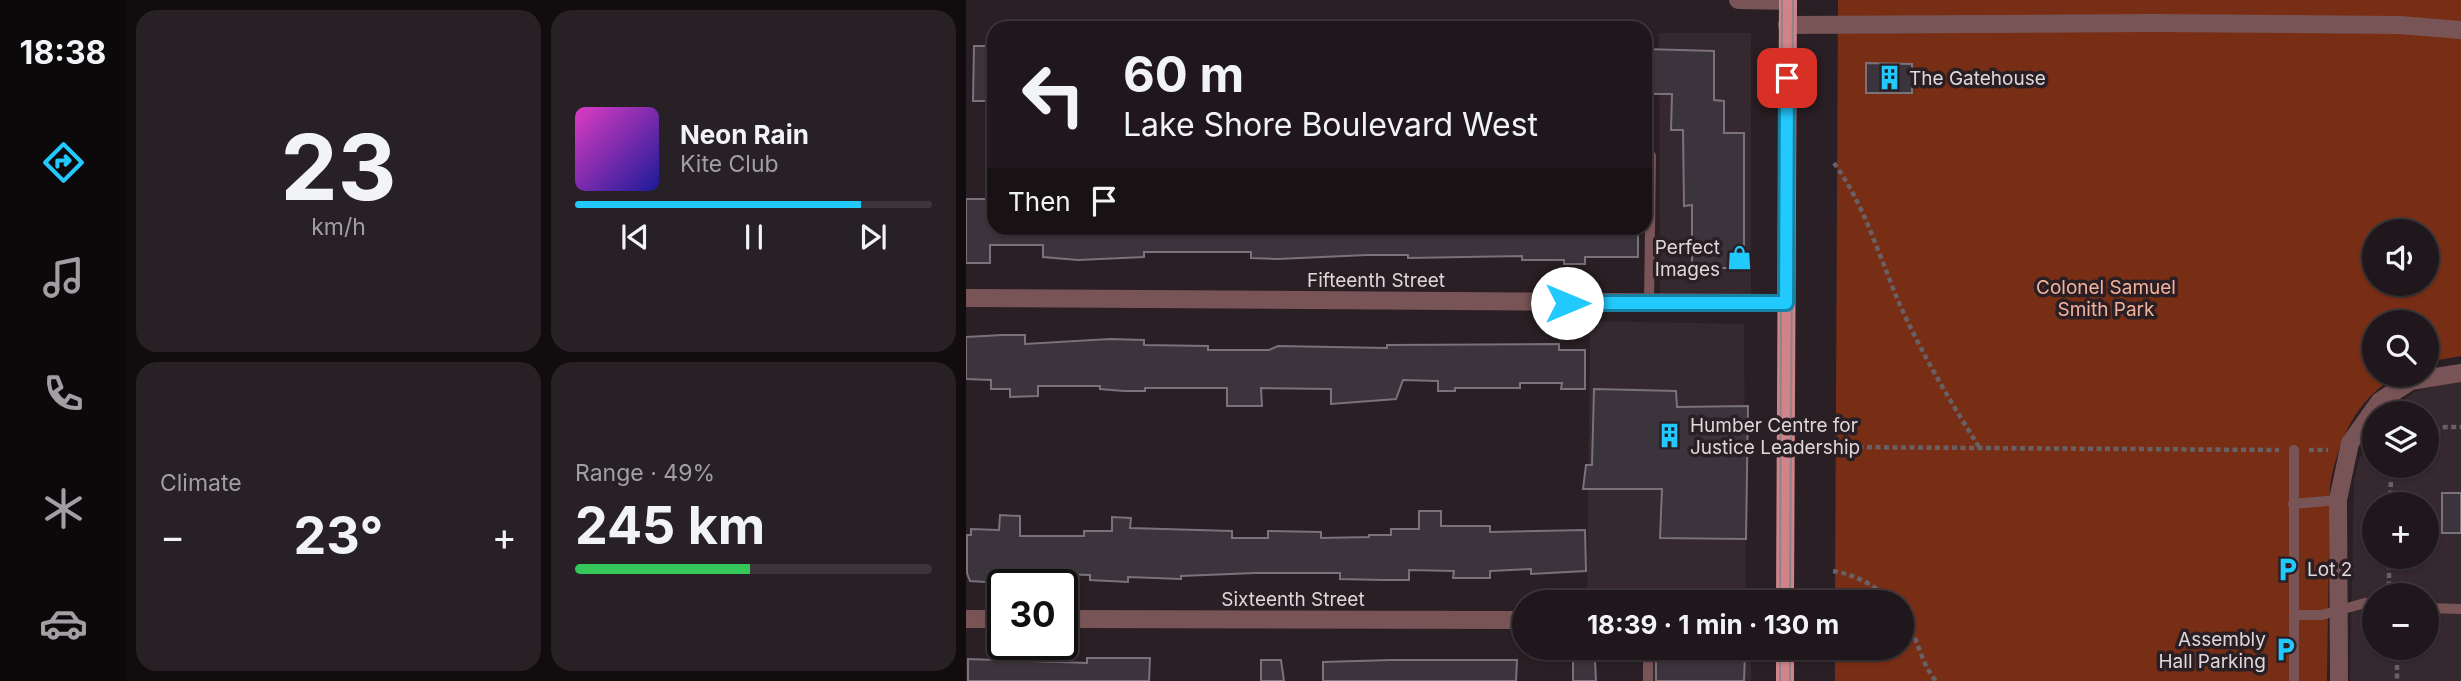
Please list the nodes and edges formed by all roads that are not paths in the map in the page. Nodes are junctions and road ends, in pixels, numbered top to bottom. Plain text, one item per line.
1 (1738, 0) edge
2 (1788, 0) edge
3 (1787, 25) junction
4 (2461, 30) edge
5 (1650, 235) edge
6 (966, 298) edge
7 (1649, 303) junction
8 (1786, 303) junction
9 (2461, 373) edge
10 (2294, 450) road end
11 (2338, 500) junction
12 (2293, 504) junction
13 (1785, 590) edge
14 (2362, 604) edge
15 (2439, 608) edge
16 (2461, 609) edge
17 (2340, 611) junction
18 (2295, 615) junction
19 (966, 619) edge
20 (987, 619) edge
21 (1078, 619) edge
22 (1512, 620) edge
23 (1648, 660) edge
24 (1785, 660) edge
25 (1648, 681) edge
26 (1785, 681) edge
27 (2294, 681) edge
28 (2339, 681) edge

1 - 2 street
2 - 3 main road
3 - 4 street
3 - 8 main road
5 - 7 lane
6 - 7 street, Fifteenth Street
7 - 8 street, Fifteenth Street
8 - 13 main road
9 - 11 street
10 - 12 lane
11 - 12 lane
11 - 17 street
12 - 18 lane
14 - 17 lane
15 - 16 lane
17 - 18 lane
17 - 28 street
18 - 27 lane
19 - 20 street
21 - 22 street, Sixteenth Street
23 - 25 lane
24 - 26 main road

